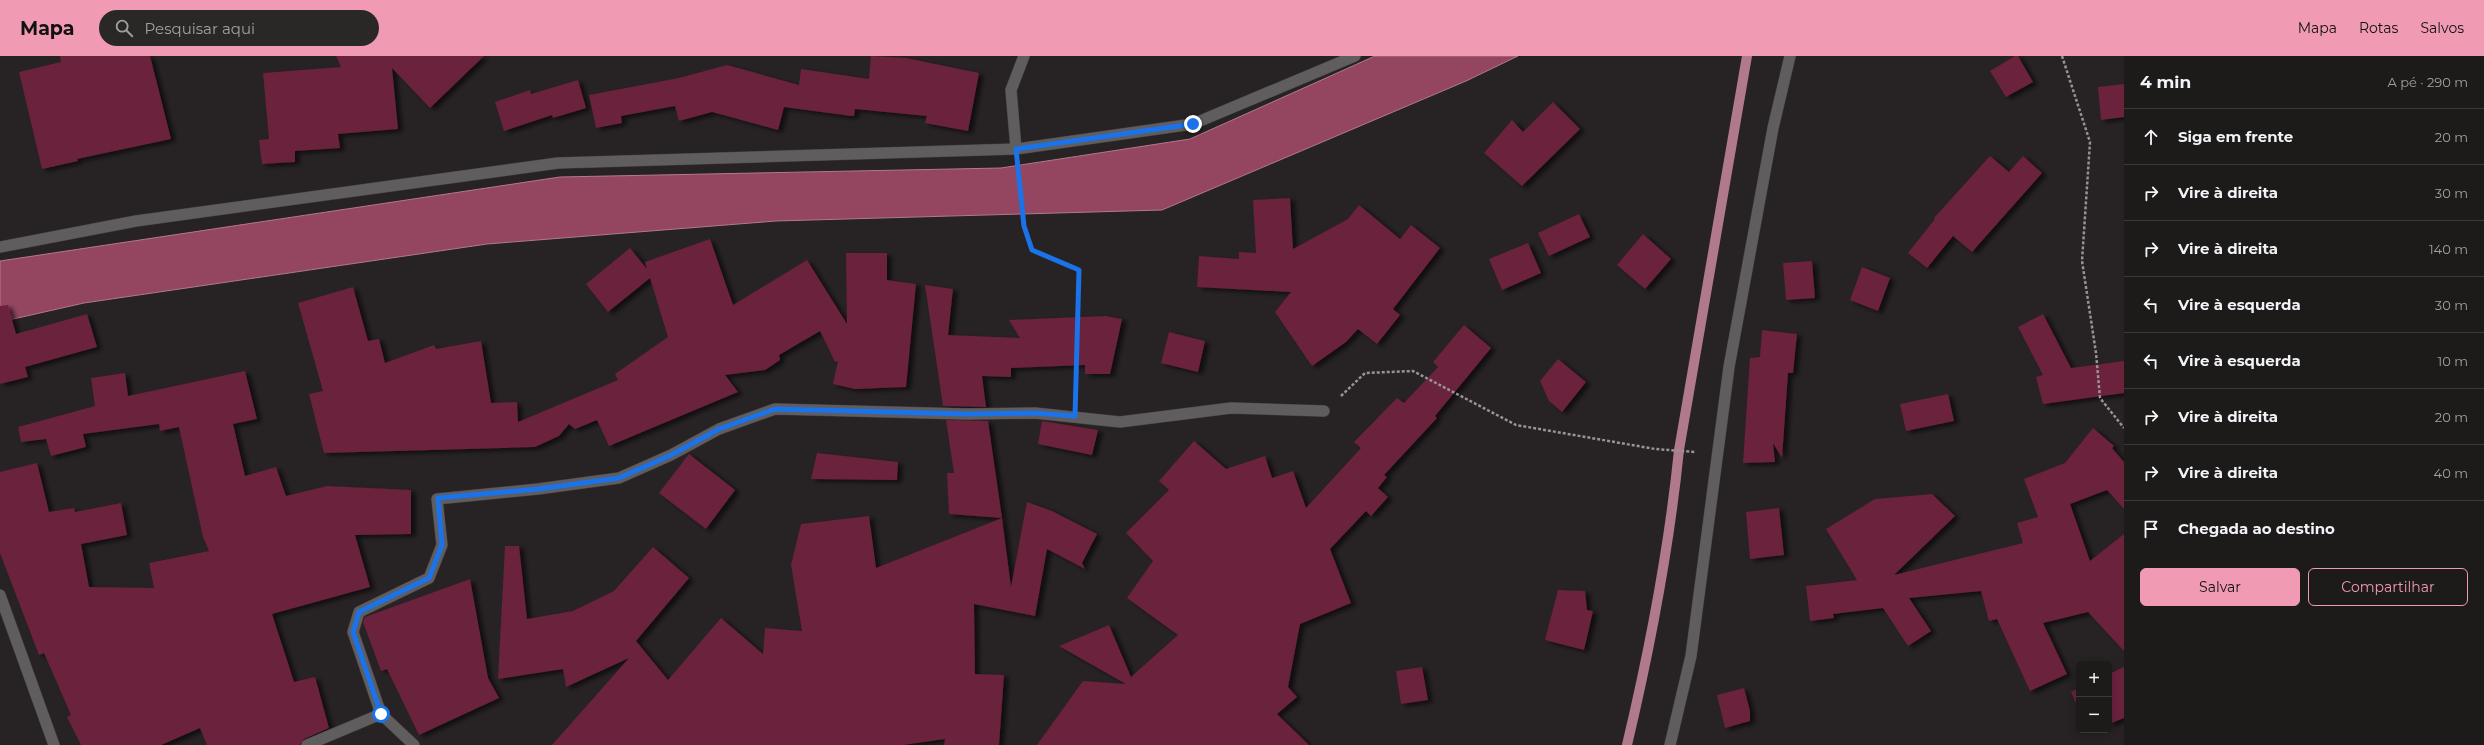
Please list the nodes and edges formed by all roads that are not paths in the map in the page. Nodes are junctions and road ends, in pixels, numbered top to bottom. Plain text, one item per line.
1 (1024, 56) edge
2 (1355, 56) edge
3 (1790, 56) edge
4 (1016, 149) junction
5 (0, 247) edge
6 (1324, 411) road end
7 (0, 595) edge
8 (5, 625) edge
9 (381, 714) junction
10 (54, 745) edge
11 (307, 745) edge
12 (414, 745) edge
13 (1670, 745) edge

1 - 4 street
2 - 4 street
3 - 13 street
4 - 5 street
6 - 9 street
7 - 8 street
8 - 10 street
9 - 11 street
9 - 12 street

